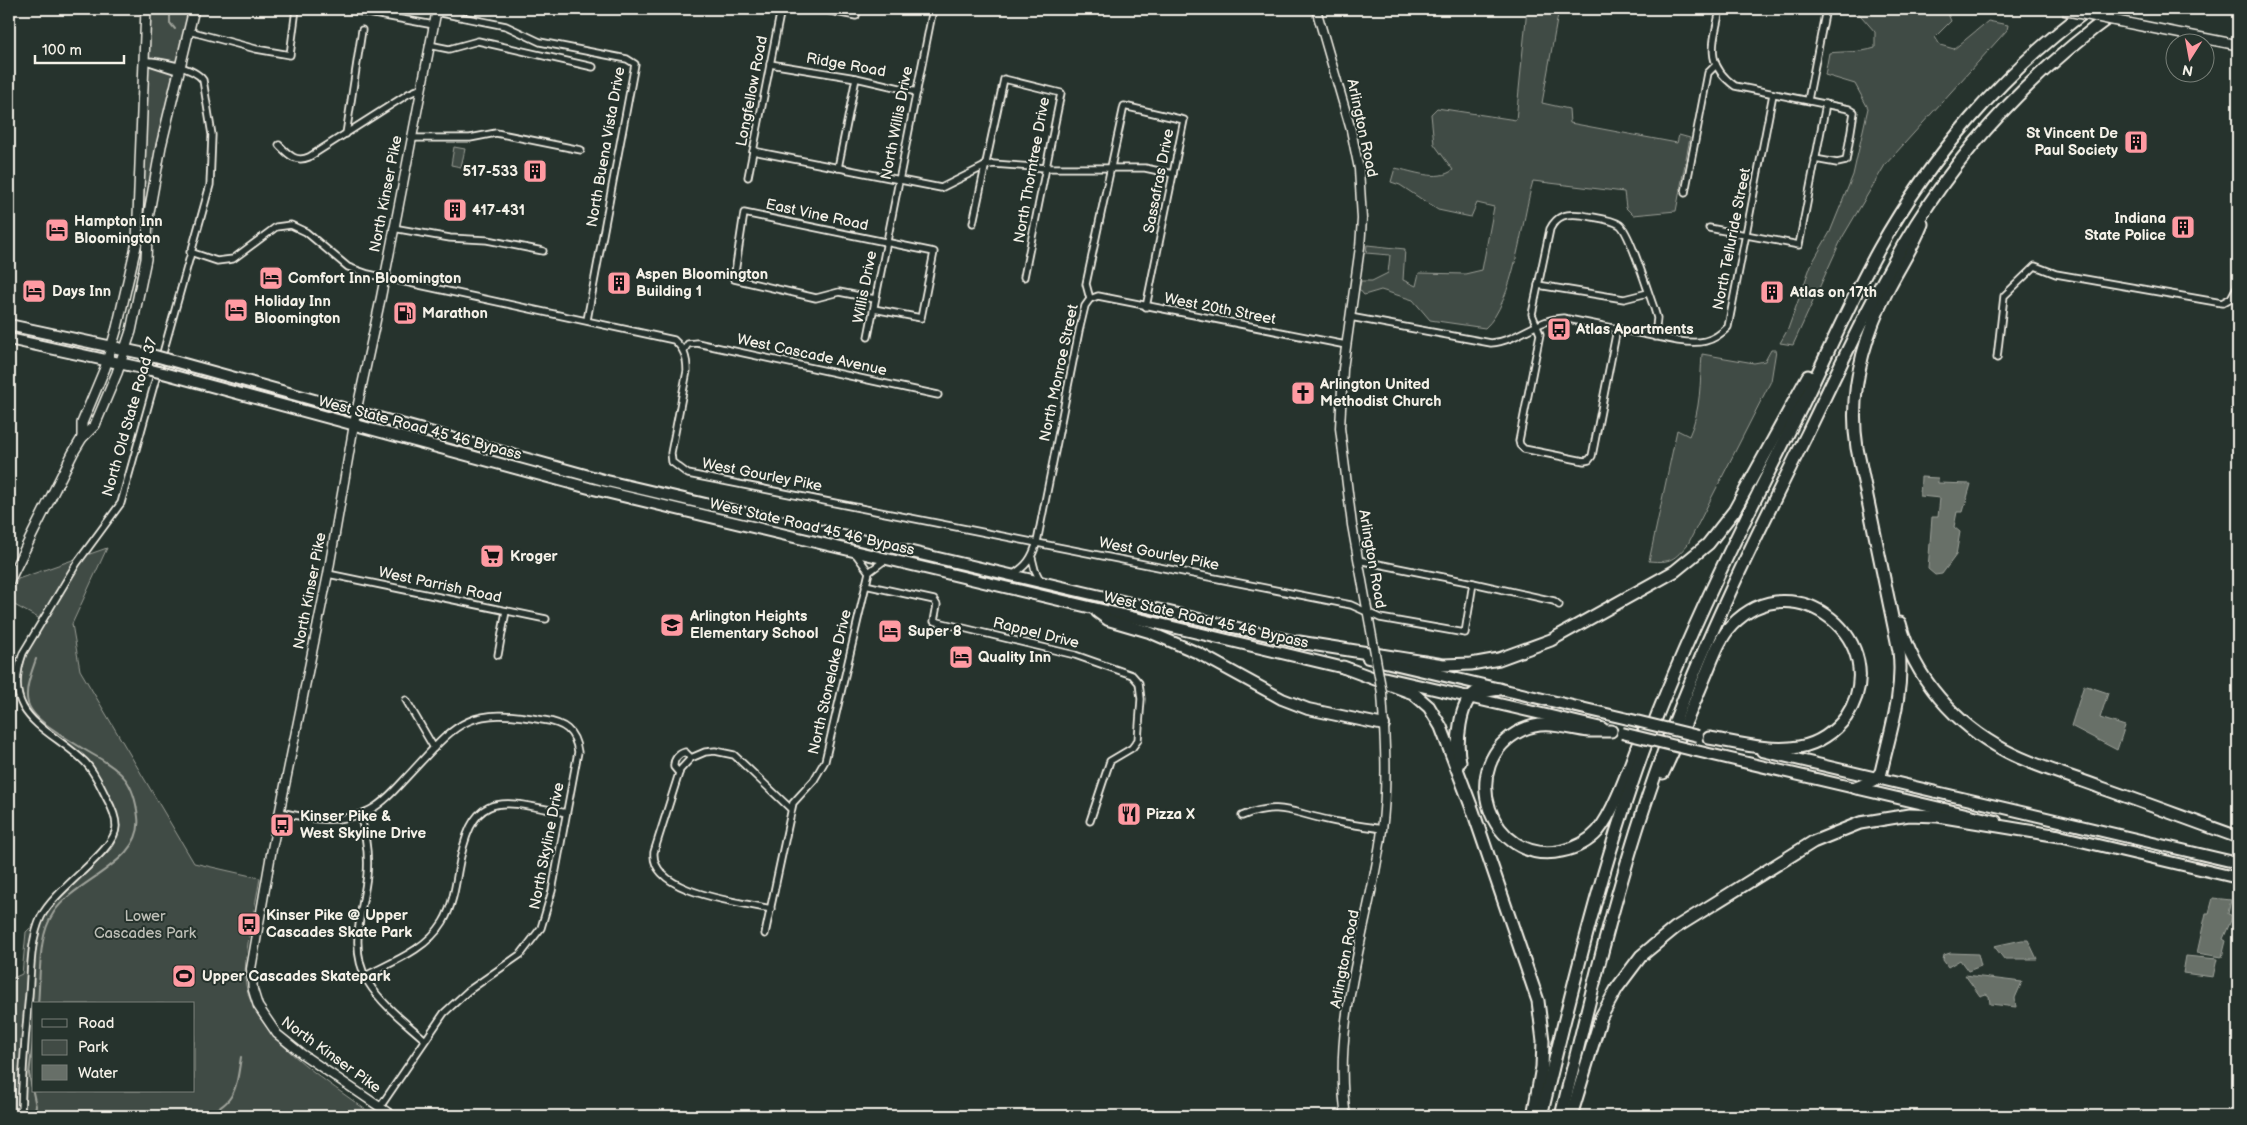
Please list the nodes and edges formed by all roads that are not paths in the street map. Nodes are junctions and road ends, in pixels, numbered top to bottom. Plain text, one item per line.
1 (146, 9) edge
2 (194, 9) edge
3 (296, 9) edge
4 (346, 9) edge
5 (781, 9) edge
6 (820, 9) edge
7 (857, 9) edge
8 (933, 9) edge
9 (1316, 9) edge
10 (1720, 9) edge
11 (1826, 9) edge
12 (2061, 9) edge
13 (2089, 9) edge
14 (2120, 9) edge
15 (437, 10) edge
16 (434, 25) junction
17 (362, 30) dead end
18 (189, 31) junction
19 (2238, 42) edge
20 (429, 45) junction
21 (145, 61) junction
22 (770, 64) junction
23 (1716, 65) junction
24 (593, 67) dead end
25 (180, 68) junction
26 (856, 78) junction
27 (422, 88) junction
28 (917, 92) junction
29 (1773, 94) junction
30 (1808, 100) junction
31 (1826, 104) junction
32 (1124, 106) joint
33 (346, 134) junction
34 (411, 138) junction
35 (279, 144) dead end
36 (581, 150) dead end
37 (753, 151) junction
38 (1815, 159) junction
39 (985, 166) junction
40 (838, 168) junction
41 (1046, 168) junction
42 (1111, 170) junction
43 (1173, 174) junction
44 (748, 177) dead end
45 (898, 180) junction
46 (1685, 193) dead end
47 (1929, 204) junction
48 (973, 223) dead end
49 (394, 228) junction
50 (1709, 228) dead end
51 (1746, 235) junction
52 (886, 242) junction
53 (543, 251) dead end
54 (190, 252) junction
55 (1024, 277) dead end
56 (384, 278) junction
57 (1538, 285) junction
58 (2238, 285) edge
59 (1648, 293) junction
60 (876, 299) junction
61 (1090, 299) junction
62 (1146, 307) junction
63 (874, 308) junction
64 (1849, 308) junction
65 (1350, 317) junction
66 (586, 320) junction
67 (1536, 325) junction
68 (9, 326) edge
69 (1617, 329) junction
70 (868, 337) dead end
71 (1655, 337) junction
72 (9, 339) edge
73 (1346, 345) junction
74 (112, 346) junction
75 (125, 349) junction
76 (684, 350) junction
77 (1997, 358) dead end
78 (108, 359) junction
79 (121, 362) junction
80 (938, 395) dead end
81 (356, 413) junction
82 (354, 425) junction
83 (82, 438) junction
84 (704, 504) junction
85 (683, 511) junction
86 (1037, 542) junction
87 (856, 553) junction
88 (1032, 558) junction
89 (885, 560) junction
90 (1358, 560) junction
91 (968, 565) junction
92 (868, 572) junction
93 (328, 574) junction
94 (947, 574) junction
95 (1011, 576) junction
96 (9, 581) edge
97 (1042, 583) junction
98 (1473, 583) junction
99 (865, 585) junction
100 (1886, 586) junction
101 (1559, 605) dead end
102 (1092, 608) junction
103 (506, 611) junction
104 (1368, 612) junction
105 (546, 619) dead end
106 (1299, 642) junction
107 (1684, 650) junction
108 (498, 655) dead end
109 (1343, 668) junction
110 (1499, 689) junction
111 (1470, 697) junction
112 (406, 700) dead end
113 (1384, 725) junction
114 (1617, 732) junction
115 (1703, 737) junction
116 (434, 748) junction
117 (691, 758) junction
118 (679, 773) junction
119 (1878, 778) junction
120 (1856, 788) junction
121 (791, 808) junction
122 (1473, 810) junction
123 (280, 812) junction
124 (566, 813) junction
125 (360, 815) junction
126 (1242, 816) dead end
127 (1640, 819) junction
128 (1090, 821) dead end
129 (1382, 829) junction
130 (2060, 836) junction
131 (2238, 837) edge
132 (2238, 862) edge
133 (2238, 878) edge
134 (771, 909) junction
135 (765, 934) dead end
136 (365, 976) junction
137 (424, 1039) junction
138 (380, 1107) junction
139 (21, 1116) edge
140 (393, 1116) edge
141 (1346, 1116) edge
142 (1533, 1116) edge
143 (1540, 1116) edge
144 (1561, 1116) edge
145 (1571, 1116) edge

1 - 21 main road
2 - 18 main road
3 - 18 street
4 - 16 street
5 - 22 street, Longfellow Road
6 - 7 street
8 - 28 street, North Willis Drive
9 - 65 street, Arlington Road
10 - 23 street
11 - 30 street
12 - 19 main road, bridge
13 - 64 highway
14 - 47 highway
15 - 16 street, North Kinser Pike
15 - 66 street, North Buena Vista Drive
16 - 20 street, North Kinser Pike
17 - 33 street
18 - 25 main road
20 - 24 street
20 - 27 street, North Kinser Pike
21 - 25 street, North Old State Road 37
21 - 74 main road
22 - 26 street, Ridge Road
22 - 37 street, Longfellow Road
23 - 29 street
23 - 46 street
25 - 54 street, North Old State Road 37
25 - 75 main road
26 - 28 street, Ridge Road
26 - 40 street
27 - 33 street
27 - 34 street, North Kinser Pike
28 - 45 street, North Willis Drive
29 - 30 street
29 - 51 street, North Telluride Street
30 - 31 street
31 - 38 street
31 - 38 street
32 - 42 street, North Monroe Street
32 - 43 street, Sassafras Drive
33 - 35 street
34 - 36 street
34 - 49 street, North Kinser Pike
37 - 40 street
37 - 44 street, Longfellow Road
38 - 51 street
39 - 41 street
39 - 41 street, North Thorntree Drive
39 - 45 street
39 - 48 street
40 - 45 street
41 - 42 street
41 - 55 street, North Thorntree Drive
42 - 43 street
42 - 61 street, North Monroe Street
43 - 62 street, Sassafras Drive
45 - 52 street, North Willis Drive
47 - 100 highway
47 - 127 highway
49 - 53 street
49 - 56 street, North Kinser Pike
50 - 51 street
51 - 71 street, North Telluride Street
52 - 60 street, Willis Drive
52 - 60 street, East Vine Road
52 - 63 street
54 - 56 street
54 - 139 street, North Old State Road 37
56 - 66 street
56 - 81 street, North Kinser Pike
57 - 59 street
57 - 59 street
57 - 67 street
58 - 77 street
59 - 71 street
60 - 63 street, Willis Drive
61 - 62 street, West 20th Street
61 - 86 street, North Monroe Street
62 - 73 street, West 20th Street
63 - 70 street, Willis Drive
64 - 106 highway
64 - 107 highway
65 - 67 street, North Telluride Street
65 - 73 street, Arlington Road
66 - 76 street
67 - 69 street, North Telluride Street
67 - 69 street
68 - 74 highway, West State Road 45 46 Bypass
69 - 71 street, North Telluride Street
72 - 78 highway, West State Road 45 46 Bypass
73 - 90 street, Arlington Road
74 - 75 highway, West State Road 45 46 Bypass
74 - 78 main road
75 - 79 main road
75 - 81 highway, West State Road 45 46 Bypass, bridge
76 - 80 street, West Cascade Avenue
76 - 86 street, West Gourley Pike
78 - 79 highway, West State Road 45 46 Bypass
78 - 83 main road
79 - 82 highway, West State Road 45 46 Bypass, bridge
79 - 83 main road
81 - 82 street, North Kinser Pike
81 - 84 highway, West State Road 45 46 Bypass
82 - 85 highway, West State Road 45 46 Bypass
82 - 93 street, North Kinser Pike
83 - 96 main road
84 - 85 highway
84 - 91 highway, West State Road 45 46 Bypass
85 - 87 highway, West State Road 45 46 Bypass
86 - 88 street, North Monroe Street
86 - 104 street, West Gourley Pike
87 - 89 highway, West State Road 45 46 Bypass
87 - 92 street
88 - 95 street
88 - 97 street
89 - 92 street
89 - 94 highway, West State Road 45 46 Bypass
90 - 98 street
90 - 104 street, Arlington Road
91 - 94 highway
91 - 95 highway, West State Road 45 46 Bypass
92 - 99 street, North Stonelake Drive
93 - 103 street, West Parrish Road
93 - 123 street, North Kinser Pike
94 - 102 highway, West State Road 45 46 Bypass
95 - 97 highway, West State Road 45 46 Bypass
97 - 106 highway, West State Road 45 46 Bypass
98 - 101 street
98 - 104 street, West Gourley Pike
99 - 121 street, North Stonelake Drive
99 - 128 street, Rappel Drive
100 - 119 highway
100 - 131 highway
102 - 109 highway, West State Road 45 46 Bypass
102 - 113 highway
103 - 105 street, West Parrish Road
103 - 108 street
104 - 113 street, Arlington Road, bridge
106 - 110 highway, West State Road 45 46 Bypass
107 - 114 highway
107 - 143 highway
109 - 111 highway, West State Road 45 46 Bypass
109 - 122 highway
110 - 111 highway
110 - 115 highway, West State Road 45 46 Bypass, bridge
111 - 114 highway, West State Road 45 46 Bypass
111 - 122 highway
112 - 116 street
113 - 129 street, Arlington Road
114 - 120 highway, West State Road 45 46 Bypass, bridge
115 - 119 highway, West State Road 45 46 Bypass
115 - 127 highway
116 - 124 street, North Skyline Drive
116 - 125 street
117 - 118 street
117 - 118 street
117 - 121 street
118 - 134 street
119 - 120 highway
119 - 132 highway, West State Road 45 46 Bypass
120 - 130 highway, West State Road 45 46 Bypass
121 - 134 street, North Stonelake Drive
122 - 142 highway
123 - 125 street
123 - 138 street, North Kinser Pike
124 - 136 street
124 - 137 street, North Skyline Drive
125 - 136 street
126 - 129 street
127 - 144 highway
129 - 141 street, Arlington Road
130 - 133 highway, West State Road 45 46 Bypass
130 - 145 highway
134 - 135 street, North Stonelake Drive
136 - 137 street
137 - 138 street, North Skyline Drive
138 - 140 street, North Kinser Pike

